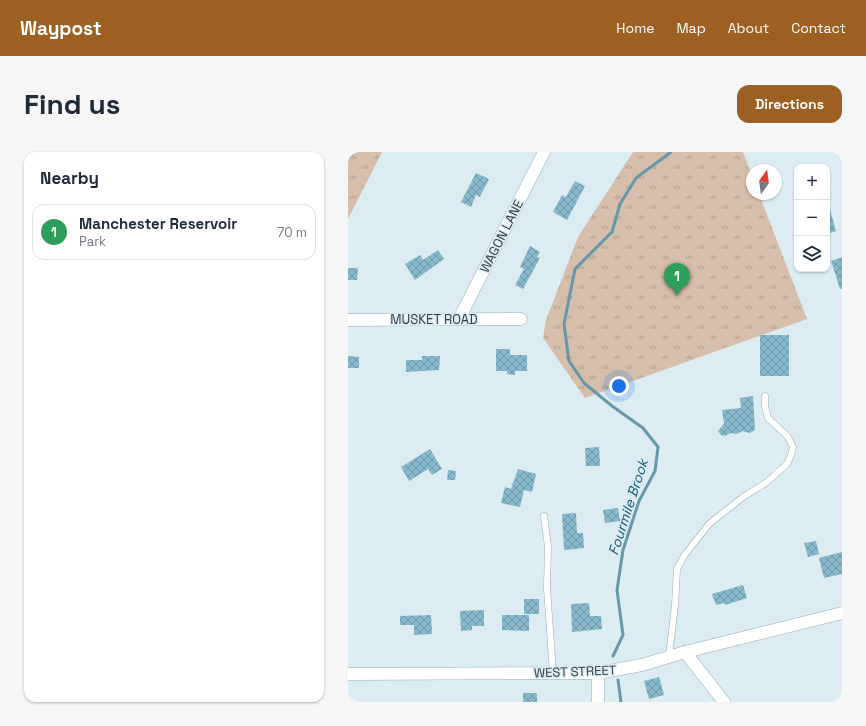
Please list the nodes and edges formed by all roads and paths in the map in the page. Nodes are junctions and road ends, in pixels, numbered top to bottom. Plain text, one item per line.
1 (544, 152) edge
2 (459, 319) junction
3 (521, 319) dead end
4 (348, 320) edge
5 (765, 396) dead end
6 (544, 516) dead end
7 (842, 613) edge
8 (685, 652) junction
9 (669, 657) junction
10 (553, 673) junction
11 (598, 673) junction
12 (348, 674) edge
13 (598, 702) edge
14 (724, 702) edge

1 - 2 street, WAGON LANE
2 - 3 street, MUSKET ROAD
2 - 4 street, MUSKET ROAD
5 - 9 lane
6 - 10 lane
7 - 8 street, WEST STREET
8 - 9 street, WEST STREET
8 - 14 street
9 - 11 street, WEST STREET
10 - 11 street, WEST STREET
10 - 12 street, WEST STREET
11 - 13 street

